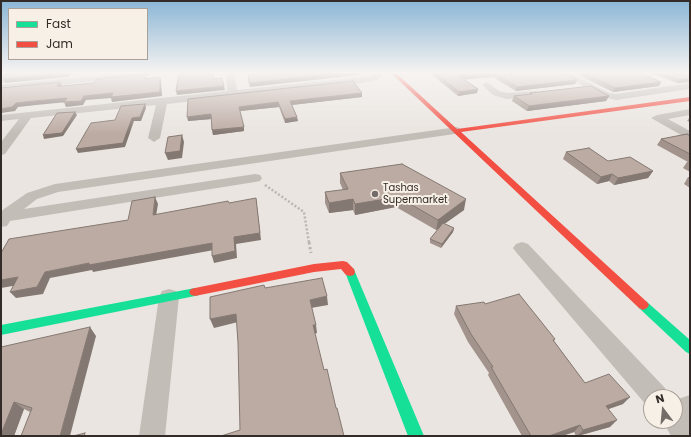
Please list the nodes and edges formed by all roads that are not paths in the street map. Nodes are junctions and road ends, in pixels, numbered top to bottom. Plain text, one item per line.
1 (229, 93) edge
2 (416, 93) edge
3 (497, 93) edge
4 (540, 93) edge
5 (605, 93) edge
6 (644, 93) edge
7 (690, 99) edge
8 (162, 101) junction
9 (690, 112) edge
10 (27, 116) junction
11 (1, 118) edge
12 (457, 131) junction
13 (690, 136) edge
14 (154, 138) dead end
15 (1, 152) edge
16 (255, 178) road end
17 (3, 220) edge
18 (522, 248) dead end
19 (169, 297) junction
20 (1, 330) edge
21 (690, 348) edge
22 (649, 389) edge
23 (152, 436) edge
24 (416, 436) edge

1 - 8 street
2 - 12 street
3 - 4 street
5 - 6 street
7 - 12 street
8 - 10 street
8 - 14 street
9 - 13 street
10 - 11 street
10 - 15 street
12 - 17 street
12 - 21 street
16 - 17 street
18 - 22 street
19 - 20 street
19 - 23 street
19 - 24 street

